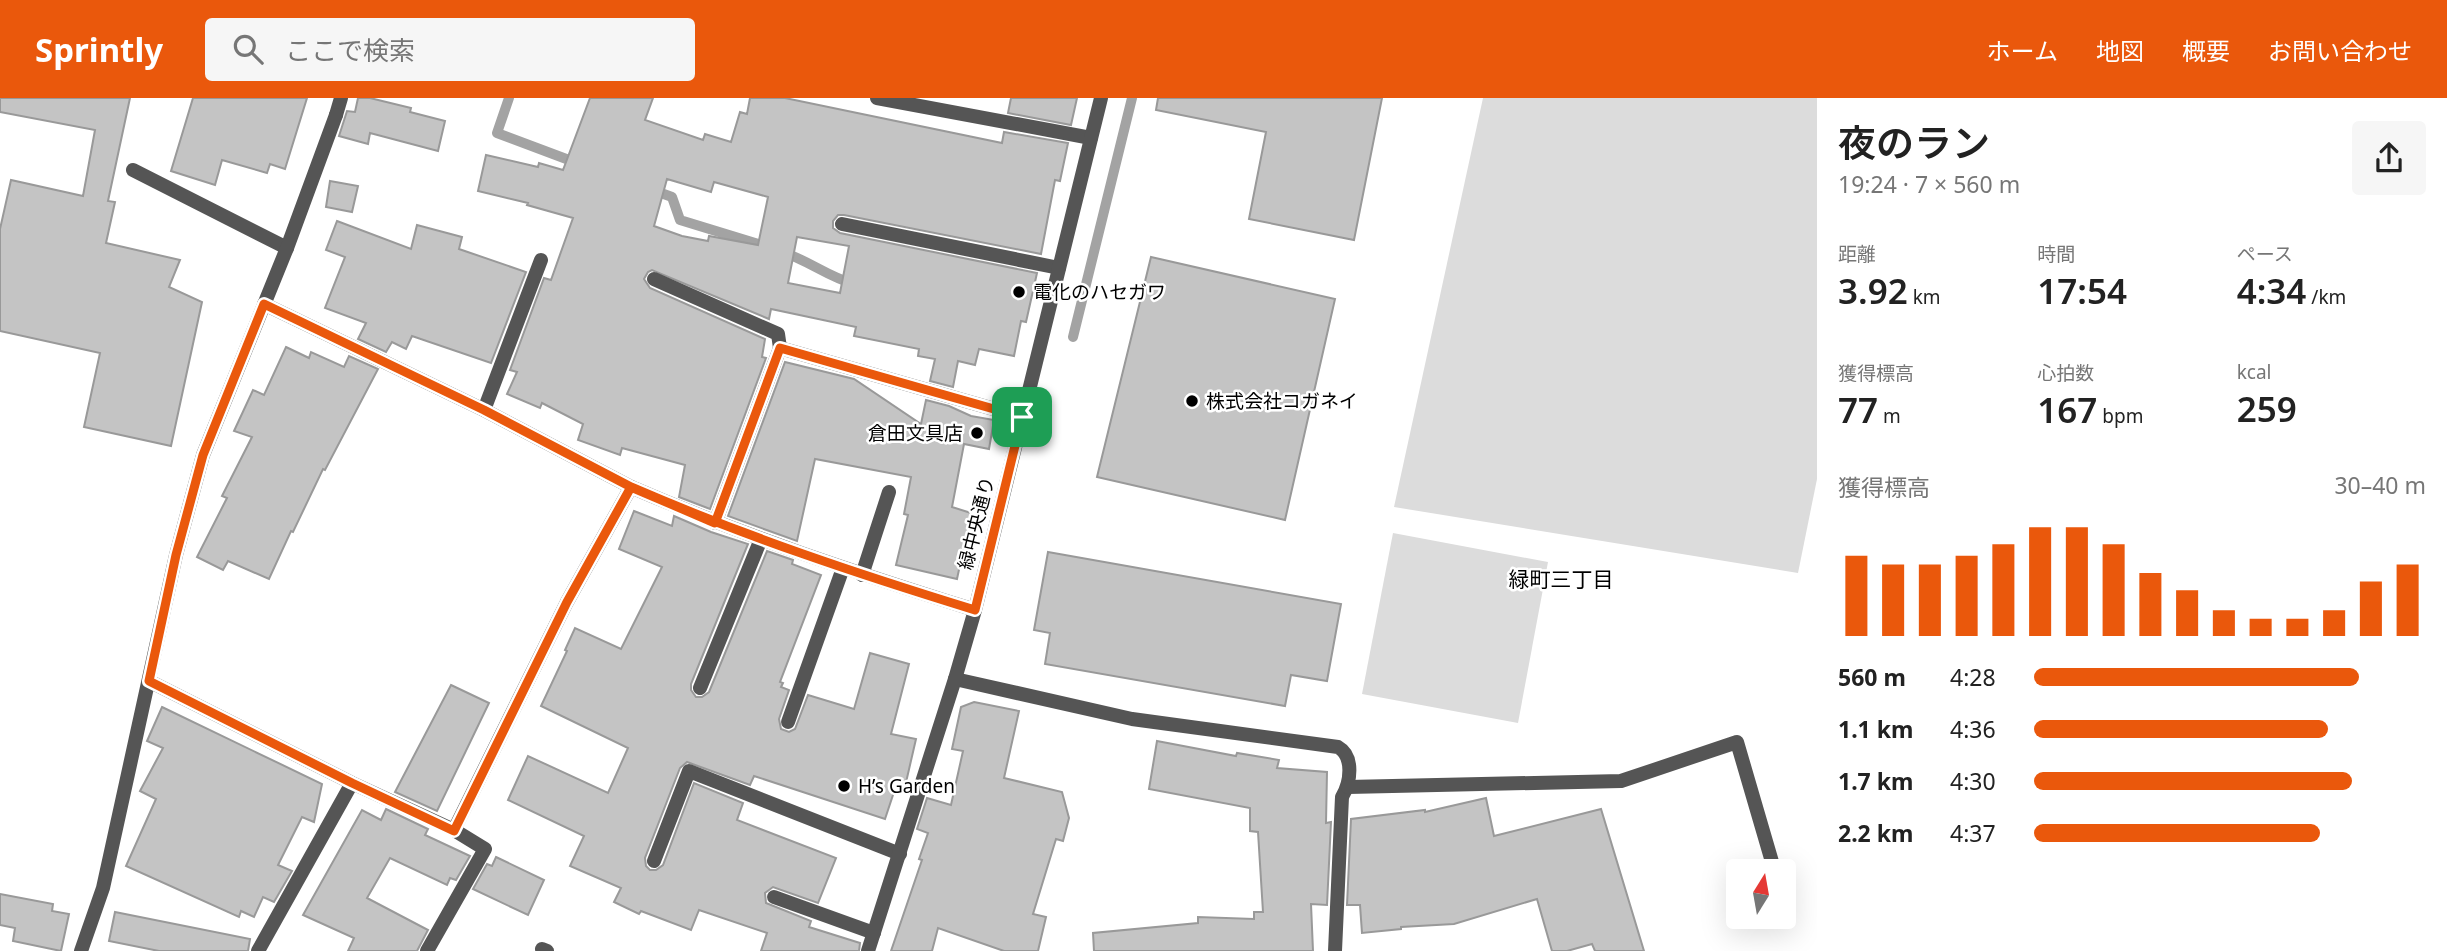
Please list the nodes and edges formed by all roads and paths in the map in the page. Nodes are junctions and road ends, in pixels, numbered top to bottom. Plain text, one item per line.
1 (341, 98) edge
2 (877, 98) edge
3 (1101, 98) edge
4 (1091, 138) junction
5 (132, 170) dead end
6 (842, 223) dead end
7 (287, 248) junction
8 (541, 260) dead end
9 (1059, 268) junction
10 (654, 279) dead end
11 (264, 304) junction
12 (780, 348) junction
13 (484, 410) junction
14 (1022, 417) junction
15 (631, 487) junction
16 (889, 492) dead end
17 (715, 523) junction
18 (761, 539) junction
19 (843, 568) junction
20 (862, 575) junction
21 (975, 610) junction
22 (955, 679) junction
23 (149, 681) junction
24 (700, 688) dead end
25 (788, 722) dead end
26 (352, 783) junction
27 (1348, 787) junction
28 (454, 831) junction
29 (900, 854) junction
30 (1771, 859) edge
31 (654, 861) dead end
32 (774, 897) dead end
33 (874, 933) junction
34 (83, 950) edge
35 (258, 951) edge
36 (427, 951) edge
37 (868, 951) edge
38 (1335, 951) edge

1 - 7 street
2 - 4 street
3 - 4 street, 緑中央通り
4 - 9 street, 緑中央通り
5 - 7 street
6 - 9 street
7 - 11 street
8 - 13 street
9 - 14 street, 緑中央通り
10 - 12 street
11 - 13 street
11 - 23 street
12 - 14 street
12 - 17 street
13 - 15 street
14 - 21 street, 緑中央通り
15 - 17 street
15 - 28 street
16 - 20 street
17 - 18 street
18 - 19 street
18 - 24 street
19 - 20 street
19 - 25 street
20 - 21 street
21 - 22 street, 緑中央通り
22 - 27 street
22 - 29 street, 緑中央通り
23 - 26 street
23 - 34 street
26 - 28 street
26 - 35 street
27 - 30 street
27 - 38 street
28 - 36 street
29 - 31 street
29 - 33 street, 緑中央通り
32 - 33 street
33 - 37 street, 緑中央通り

